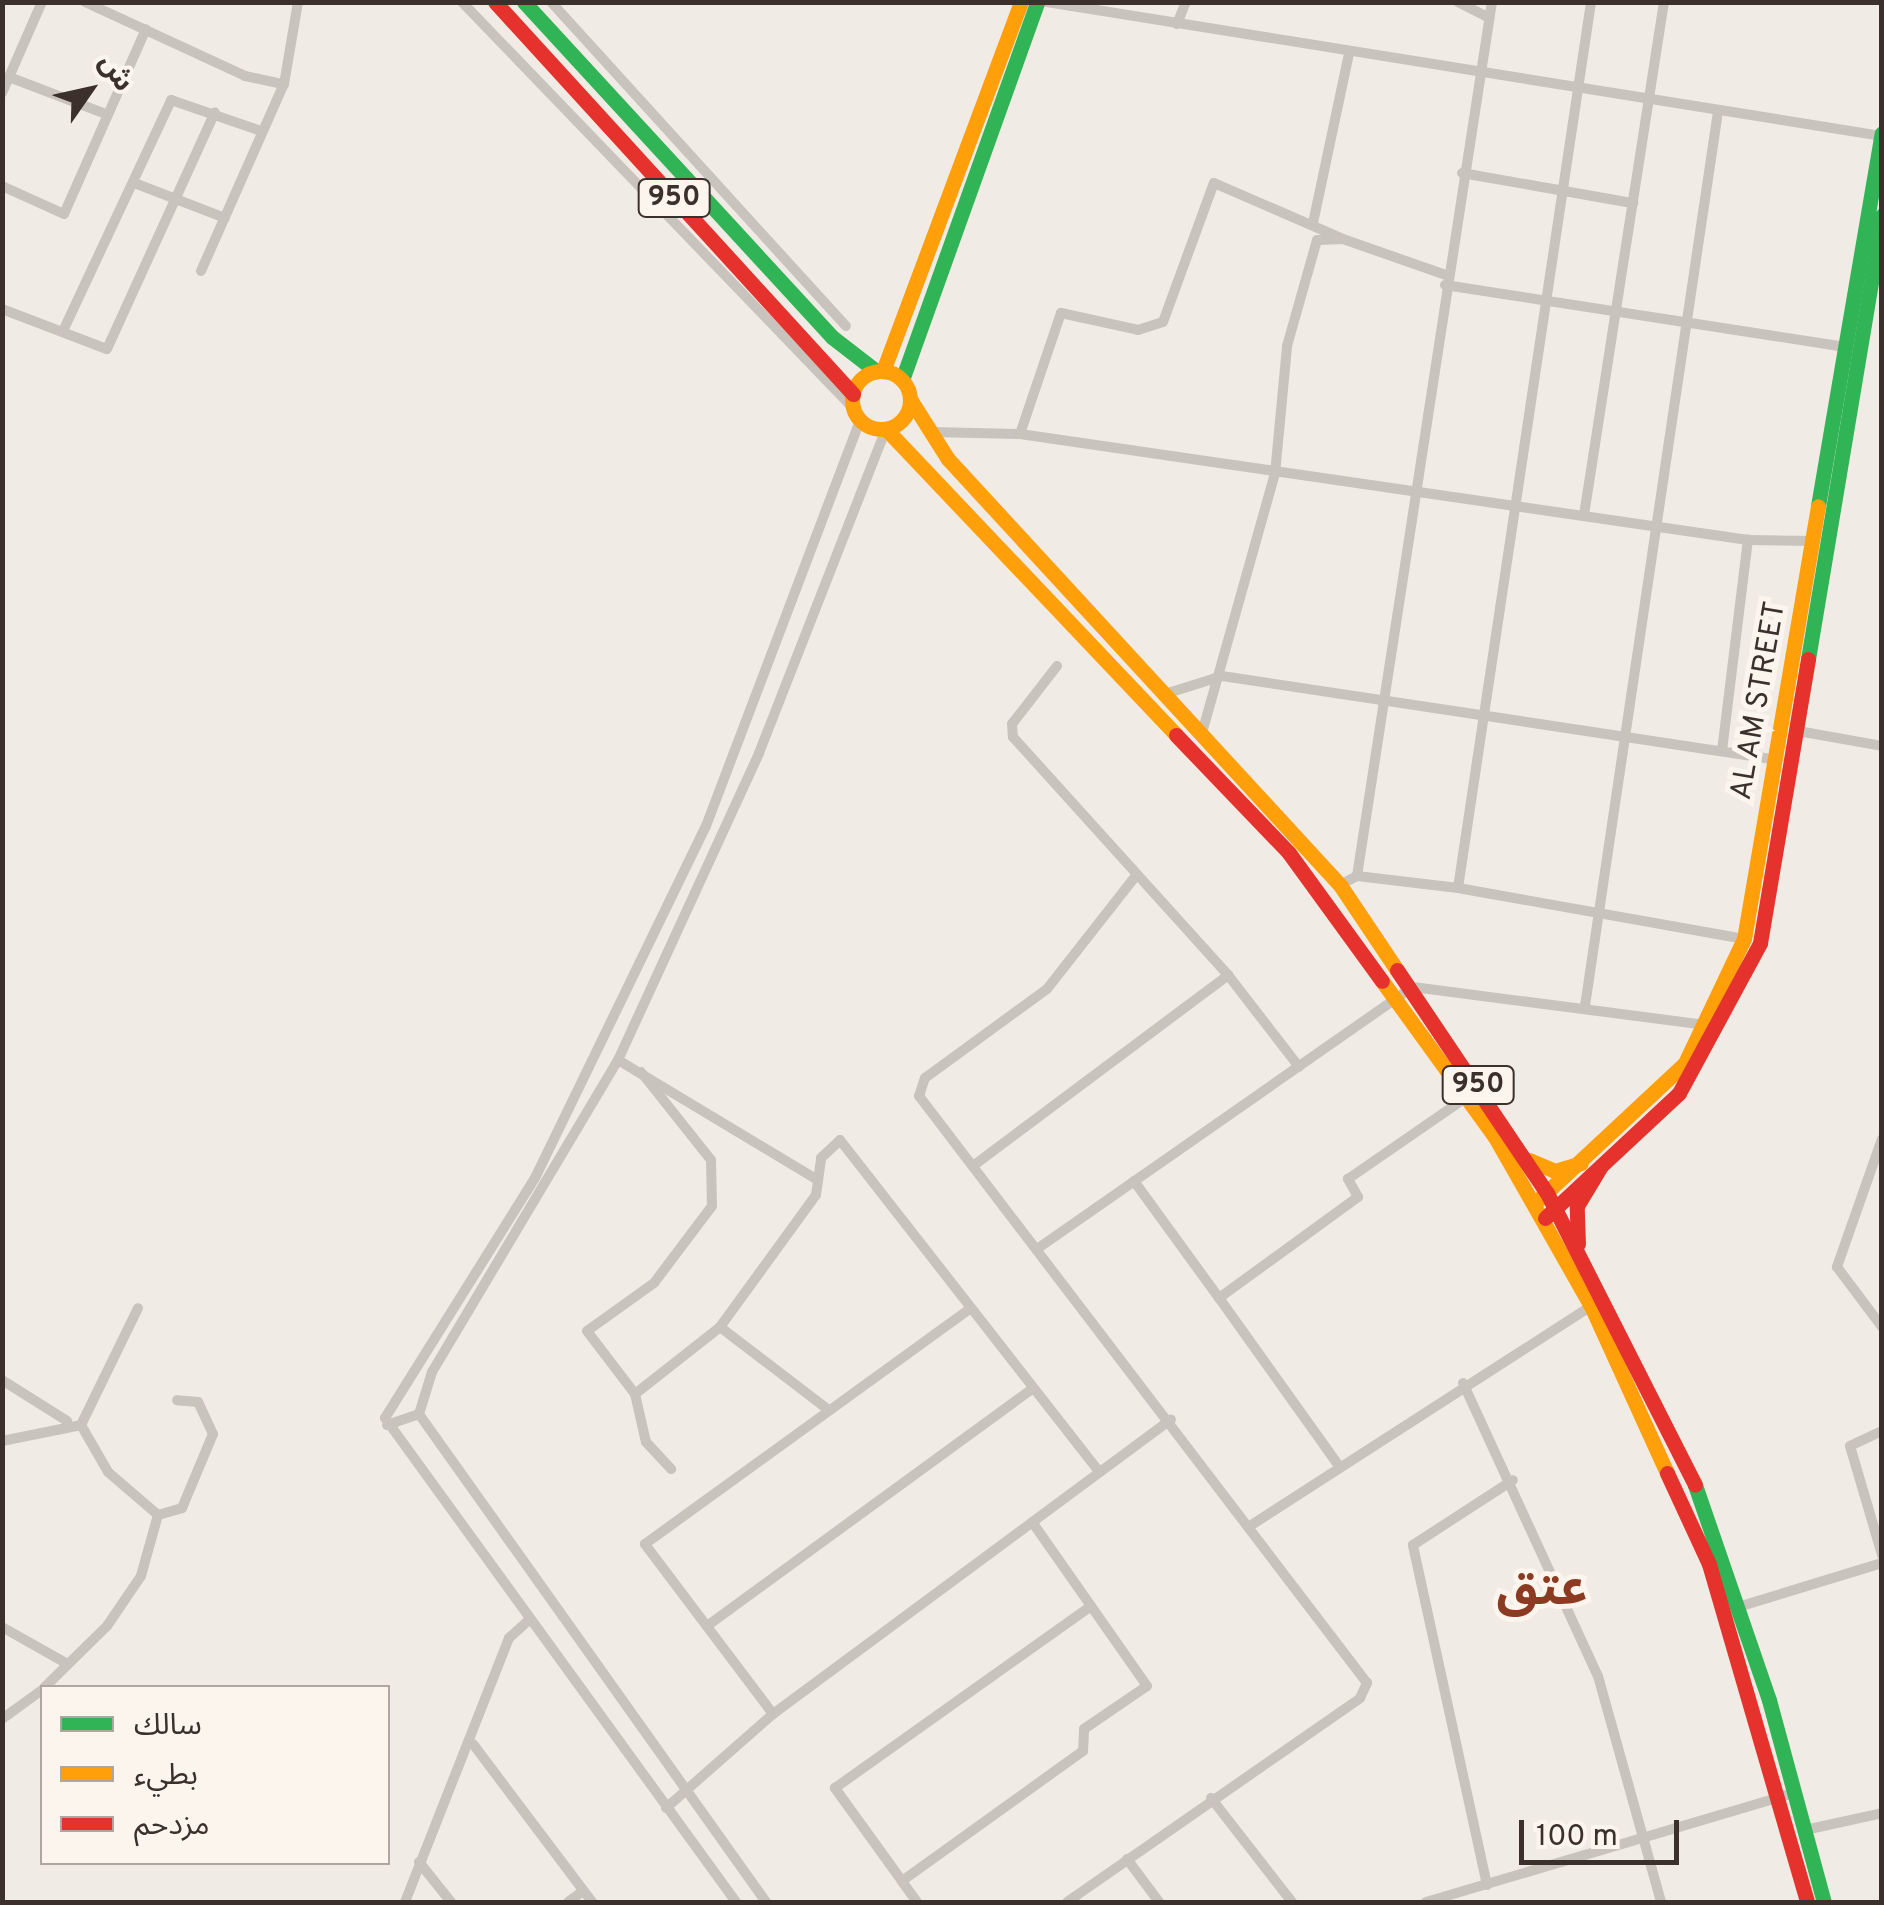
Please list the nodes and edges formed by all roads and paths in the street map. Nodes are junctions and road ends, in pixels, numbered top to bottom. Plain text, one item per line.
1 (42, 2) edge
2 (84, 2) edge
3 (298, 2) edge
4 (462, 2) edge
5 (495, 2) edge
6 (524, 2) edge
7 (551, 2) edge
8 (1022, 2) edge
9 (1037, 2) edge
10 (1047, 2) edge
11 (1186, 2) edge
12 (1458, 2) edge
13 (1492, 2) edge
14 (1591, 2) edge
15 (1664, 2) edge
16 (1489, 18) junction
17 (1177, 24) junction
18 (146, 29) junction
19 (1348, 53) junction
20 (1478, 74) junction
21 (10, 77) junction
22 (284, 84) junction
23 (1579, 90) junction
24 (2, 93) edge
25 (1649, 99) junction
26 (215, 112) junction
27 (1718, 112) junction
28 (106, 114) junction
29 (261, 132) junction
30 (1881, 135) edge
31 (1462, 173) junction
32 (137, 184) junction
33 (2, 186) edge
34 (1563, 188) junction
35 (177, 200) junction
36 (1633, 203) junction
37 (1882, 215) edge
38 (224, 218) junction
39 (1313, 222) junction
40 (1343, 239) junction
41 (200, 271) dead end
42 (1446, 280) junction
43 (1545, 302) junction
44 (2, 310) edge
45 (1616, 312) junction
46 (1686, 320) junction
47 (846, 326) dead end
48 (63, 331) junction
49 (1845, 347) junction
50 (880, 371) junction
51 (902, 380) junction
52 (910, 399) junction
53 (855, 407) junction
54 (886, 429) junction
55 (930, 432) junction
56 (1020, 434) junction
57 (1275, 474) junction
58 (1420, 494) junction
59 (1514, 506) junction
60 (1584, 515) junction
61 (1654, 524) junction
62 (1748, 540) junction
63 (1815, 541) junction
64 (1058, 666) dead end
65 (1222, 676) junction
66 (1165, 694) junction
67 (1382, 701) junction
68 (1484, 716) junction
69 (1798, 731) junction
70 (1624, 737) junction
71 (1197, 739) junction
72 (1882, 746) edge
73 (1722, 751) junction
74 (1778, 760) junction
75 (1357, 876) junction
76 (1134, 878) junction
77 (1340, 885) junction
78 (1458, 888) junction
79 (1600, 913) junction
80 (1744, 939) junction
81 (1228, 975) junction
82 (1406, 992) junction
83 (1585, 1006) junction
84 (1708, 1025) junction
85 (618, 1060) junction
86 (590, 1064) junction
87 (1299, 1066) junction
88 (641, 1072) junction
89 (608, 1074) junction
90 (1467, 1096) junction
91 (1882, 1139) edge
92 (1520, 1150) junction
93 (1581, 1163) junction
94 (972, 1166) junction
95 (1601, 1166) junction
96 (818, 1180) junction
97 (1134, 1181) junction
98 (1541, 1198) junction
99 (1550, 1214) junction
100 (1037, 1248) junction
101 (1579, 1253) junction
102 (1219, 1298) junction
103 (1591, 1306) junction
104 (138, 1308) dead end
105 (971, 1308) junction
106 (1882, 1326) edge
107 (720, 1327) junction
108 (2, 1380) edge
109 (1463, 1383) junction
110 (1033, 1388) junction
111 (636, 1394) junction
112 (177, 1400) dead end
113 (826, 1408) junction
114 (419, 1414) junction
115 (1171, 1419) junction
116 (68, 1422) junction
117 (81, 1425) junction
118 (386, 1425) junction
119 (1882, 1430) edge
120 (2, 1441) edge
121 (1339, 1466) junction
122 (671, 1469) dead end
123 (1099, 1472) junction
124 (1513, 1480) junction
125 (158, 1515) junction
126 (1032, 1522) junction
127 (1253, 1524) junction
128 (1879, 1537) edge
129 (509, 1550) junction
130 (1882, 1555) edge
131 (1882, 1563) edge
132 (490, 1564) junction
133 (1091, 1606) junction
134 (1738, 1607) junction
135 (530, 1619) junction
136 (707, 1626) junction
137 (2, 1627) edge
138 (66, 1663) junction
139 (47, 1685) edge
140 (40, 1692) edge
141 (621, 1704) junction
142 (773, 1714) junction
143 (603, 1716) junction
144 (2, 1719) edge
145 (473, 1744) junction
146 (684, 1790) junction
147 (1788, 1795) junction
148 (1211, 1798) junction
149 (666, 1808) junction
150 (1882, 1813) edge
151 (1805, 1830) junction
152 (1642, 1836) junction
153 (1127, 1859) junction
154 (418, 1862) junction
155 (902, 1881) junction
156 (1486, 1885) junction
157 (583, 1891) junction
158 (404, 1902) edge
159 (451, 1902) edge
160 (568, 1902) edge
161 (592, 1902) edge
162 (736, 1902) edge
163 (766, 1902) edge
164 (916, 1902) edge
165 (1067, 1902) edge
166 (1159, 1902) edge
167 (1292, 1902) edge
168 (1426, 1902) edge
169 (1660, 1902) edge
170 (1807, 1902) edge
171 (1824, 1902) edge

1 - 21 street
2 - 18 street
3 - 22 street
4 - 53 street
5 - 53 main road, 950
6 - 50 main road, 950
7 - 47 street
8 - 50 main road
9 - 51 main road
10 - 17 street
11 - 17 street
12 - 16 street
13 - 16 street
14 - 23 street
15 - 25 street
16 - 20 street
17 - 19 street
18 - 22 street
18 - 28 street
19 - 20 street
19 - 39 street
20 - 23 street
20 - 31 street
21 - 24 street
21 - 28 street
22 - 29 street
23 - 25 street
23 - 34 street
25 - 27 street
25 - 36 street
26 - 29 street
26 - 32 street
26 - 35 street
27 - 30 street
27 - 46 street
28 - 33 street
29 - 38 street
30 - 49 main road, AL AM STREET
31 - 34 street
31 - 42 street
32 - 35 street
32 - 48 street
34 - 36 street
34 - 43 street
35 - 38 street
35 - 48 street
36 - 45 street
37 - 69 main road, AL AM STREET
38 - 41 street
39 - 40 street
39 - 56 street
40 - 42 street
40 - 57 street
42 - 43 street
42 - 58 street
43 - 45 street
43 - 59 street
44 - 48 street
45 - 46 street
45 - 60 street
46 - 49 street
46 - 61 street
49 - 63 main road, AL AM STREET
50 - 51 main road
50 - 53 main road
51 - 52 main road
52 - 54 main road
52 - 55 main road, 950 / 950
53 - 54 main road
53 - 86 street
54 - 71 main road, 950
54 - 85 street
55 - 56 street
55 - 66 main road, 950 / 950
56 - 57 street
57 - 58 street
57 - 65 street
58 - 59 street
58 - 67 street
59 - 60 street
59 - 68 street
60 - 61 street
61 - 62 street
61 - 70 street
62 - 63 street
62 - 73 street
63 - 74 main road, AL AM STREET
64 - 76 street
65 - 66 street
65 - 67 street
65 - 71 street
66 - 71 main road, 950 / 950
67 - 68 street
67 - 75 street
68 - 70 street
68 - 78 street
69 - 72 street
69 - 95 main road, AL AM STREET
70 - 73 street
70 - 79 street
71 - 77 main road, 950 / 950
71 - 82 main road, 950
73 - 74 street
74 - 80 main road, AL AM STREET
75 - 77 street
75 - 78 street
76 - 81 street
76 - 94 street
77 - 82 main road, 950 / 950
78 - 79 street
79 - 80 street
79 - 83 street
80 - 84 main road, AL AM STREET
81 - 87 street
81 - 94 street
82 - 83 street
82 - 87 street
82 - 90 main road, 950
82 - 92 main road, 950 / 950
83 - 84 street
84 - 93 main road, AL AM STREET
85 - 88 street
85 - 89 street
86 - 89 street
86 - 118 street
87 - 97 street
88 - 96 street
88 - 111 street
89 - 114 street
90 - 98 main road, 950
90 - 102 street
91 - 106 street
92 - 93 main road
92 - 98 main road, 950 / 950
93 - 98 main road, AL AM STREET
94 - 100 street
95 - 99 main road, AL AM STREET
95 - 101 main road
96 - 105 street
96 - 107 street
97 - 100 street
97 - 102 street
98 - 99 main road, 950 / 950
99 - 101 main road, 950 / 950
99 - 103 main road, 950
100 - 115 street
101 - 134 main road, 950 / 950
102 - 121 street
103 - 109 street
103 - 147 main road, 950
104 - 117 street
105 - 110 street
105 - 113 street
107 - 111 street
107 - 113 street
108 - 116 street
109 - 121 street
109 - 124 street
110 - 123 street
110 - 136 street
111 - 122 street
112 - 125 street
113 - 136 street
114 - 118 street
114 - 129 street
115 - 123 street
115 - 127 street
116 - 117 street
116 - 120 street
117 - 125 street
118 - 132 street
119 - 128 street
121 - 127 street
123 - 126 street
124 - 152 street
124 - 156 street
125 - 138 street
126 - 133 street
126 - 142 street
127 - 148 street
128 - 130 street
129 - 132 street
129 - 141 street
131 - 134 street
132 - 135 street
133 - 155 street
133 - 155 street
134 - 147 main road, 950 / 950
135 - 143 street
135 - 145 street
136 - 142 street
137 - 138 street
138 - 139 street
140 - 144 street
141 - 143 street
141 - 146 street
142 - 146 street
143 - 149 street
145 - 154 street
145 - 157 street
146 - 149 street
146 - 163 street
147 - 151 main road, 950 / 950
147 - 152 street
147 - 170 main road, 950
148 - 153 street
148 - 167 street
149 - 162 street
150 - 151 street
151 - 171 main road, 950 / 950
152 - 156 street
152 - 169 street
153 - 165 street
153 - 166 street
154 - 158 street
154 - 159 street
155 - 164 street
156 - 168 street
157 - 160 street
157 - 161 street

